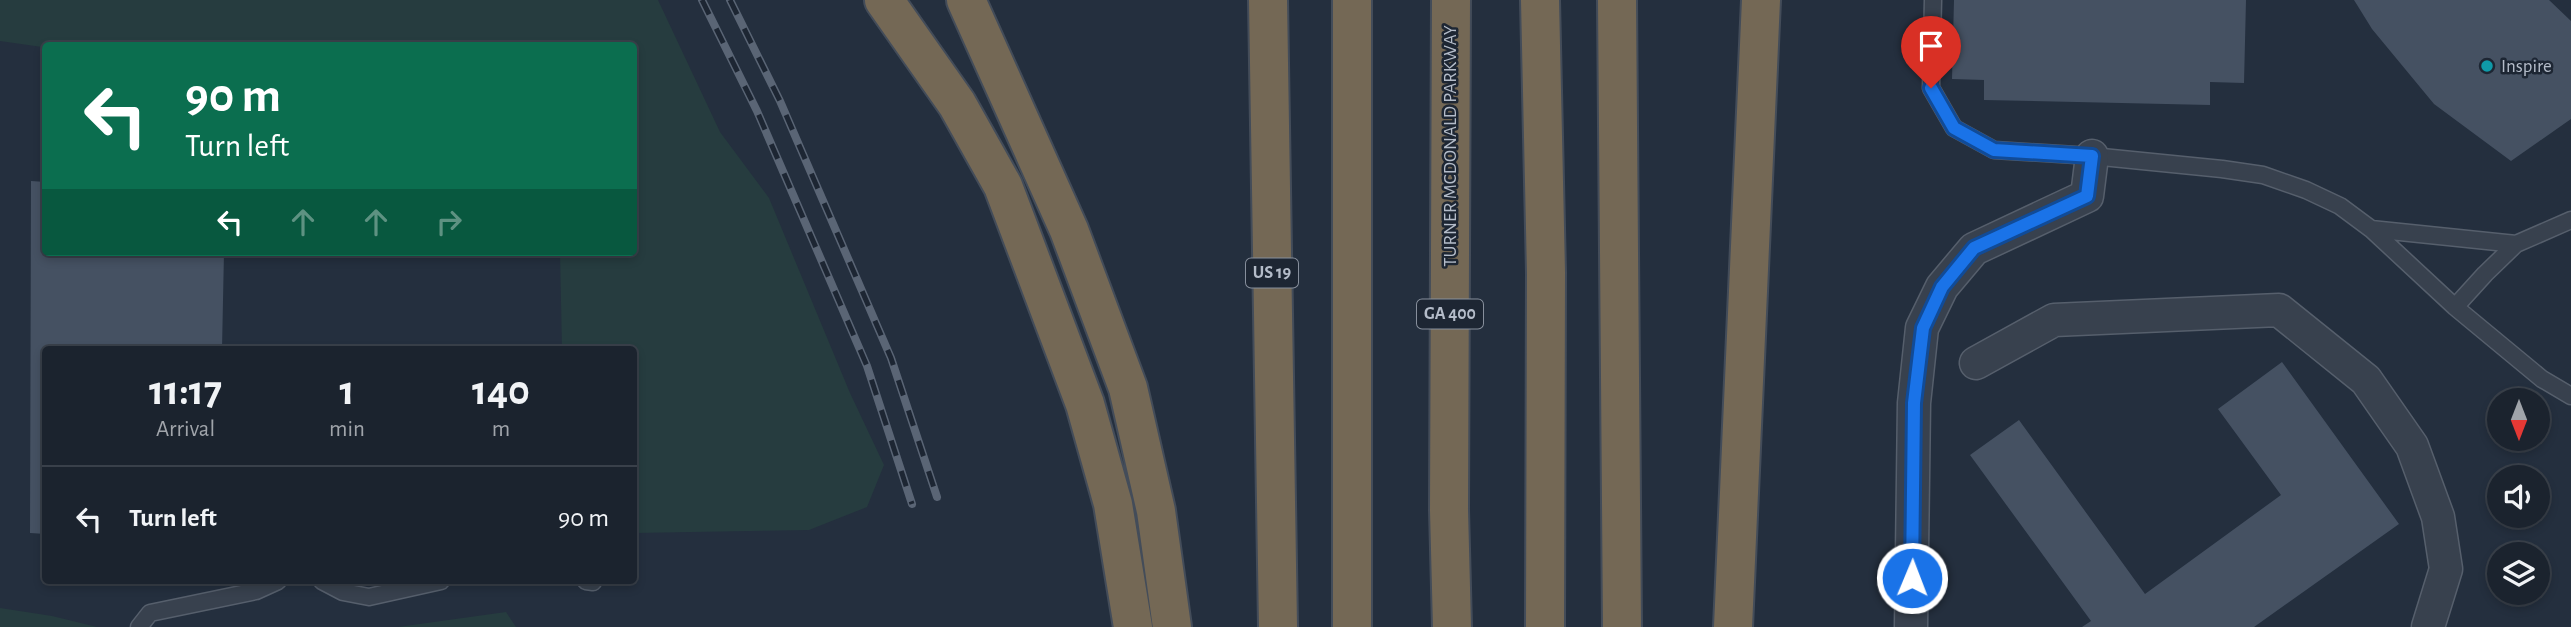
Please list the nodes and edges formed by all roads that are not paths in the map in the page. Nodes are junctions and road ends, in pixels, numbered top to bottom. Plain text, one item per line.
1 (884, 0) edge
2 (966, 0) edge
3 (1268, 0) edge
4 (1352, 0) edge
5 (1451, 0) edge
6 (1540, 0) edge
7 (1617, 0) edge
8 (1761, 0) edge
9 (1933, 0) edge
10 (2092, 156) junction
11 (2571, 220) edge
12 (2371, 229) junction
13 (2516, 244) junction
14 (2455, 307) junction
15 (1976, 363) dead end
16 (2571, 396) edge
17 (271, 584) edge
18 (328, 584) edge
19 (428, 584) edge
20 (139, 627) edge
21 (1133, 627) edge
22 (1172, 627) edge
23 (1278, 627) edge
24 (1352, 627) edge
25 (1452, 627) edge
26 (1545, 627) edge
27 (1622, 627) edge
28 (1733, 627) edge
29 (1911, 627) edge
30 (2428, 627) edge

1 - 21 highway
2 - 22 highway
3 - 23 highway, US 19
4 - 24 highway
5 - 25 highway, TURNER MCDONALD PARKWAY / GA 400
6 - 26 highway
7 - 27 highway
8 - 28 highway
9 - 10 lane
10 - 12 lane
10 - 29 street
11 - 13 lane
12 - 13 lane
12 - 14 lane
13 - 14 lane
14 - 16 lane
15 - 30 street
17 - 20 lane
18 - 19 lane

